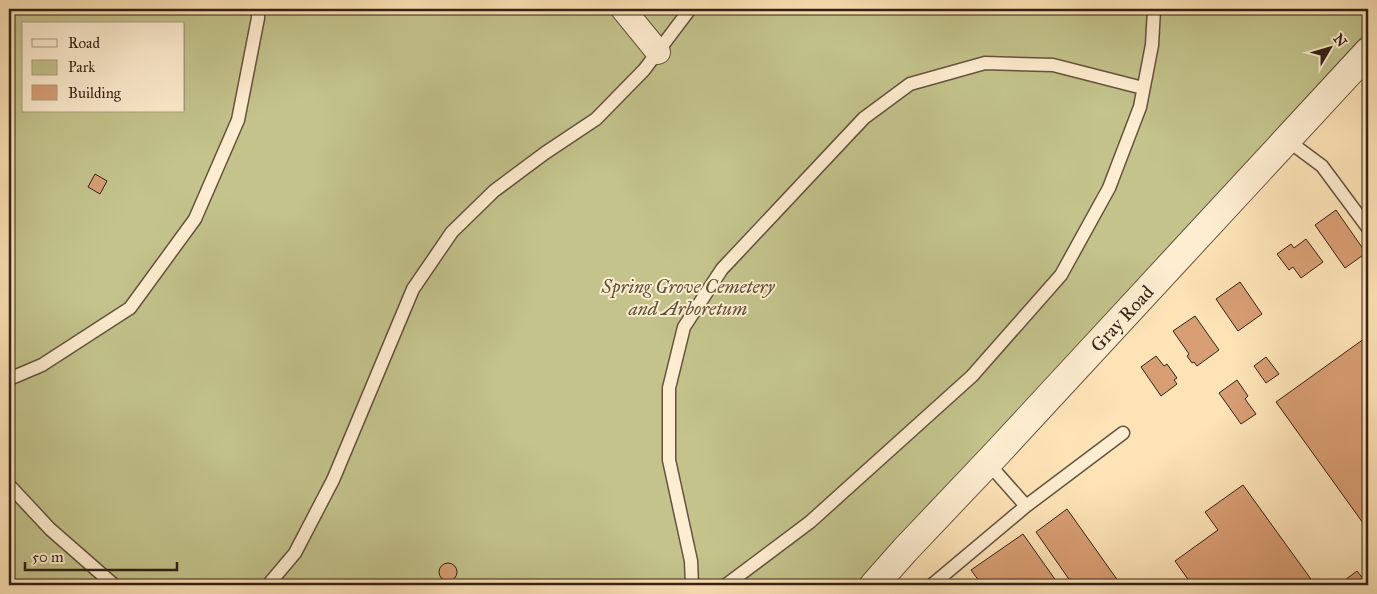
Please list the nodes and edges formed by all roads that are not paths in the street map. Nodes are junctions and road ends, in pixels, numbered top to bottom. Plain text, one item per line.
1 (258, 9) edge
2 (623, 9) edge
3 (690, 9) edge
4 (1154, 9) edge
5 (658, 52) junction
6 (1368, 52) edge
7 (1143, 88) junction
8 (1287, 140) junction
9 (1368, 228) edge
10 (9, 379) edge
11 (1123, 433) dead end
12 (988, 463) junction
13 (9, 485) edge
14 (1026, 506) junction
15 (885, 581) edge
16 (933, 584) edge
17 (114, 585) edge
18 (268, 585) edge
19 (692, 585) edge
20 (726, 585) edge

1 - 10 lane
2 - 5 street
3 - 5 lane
4 - 7 lane
5 - 18 lane
6 - 8 street, Gray Road
7 - 19 lane
7 - 20 lane
8 - 9 lane
8 - 12 street, Gray Road
11 - 14 lane
12 - 14 lane
12 - 15 street, Gray Road
13 - 17 lane
14 - 16 lane

